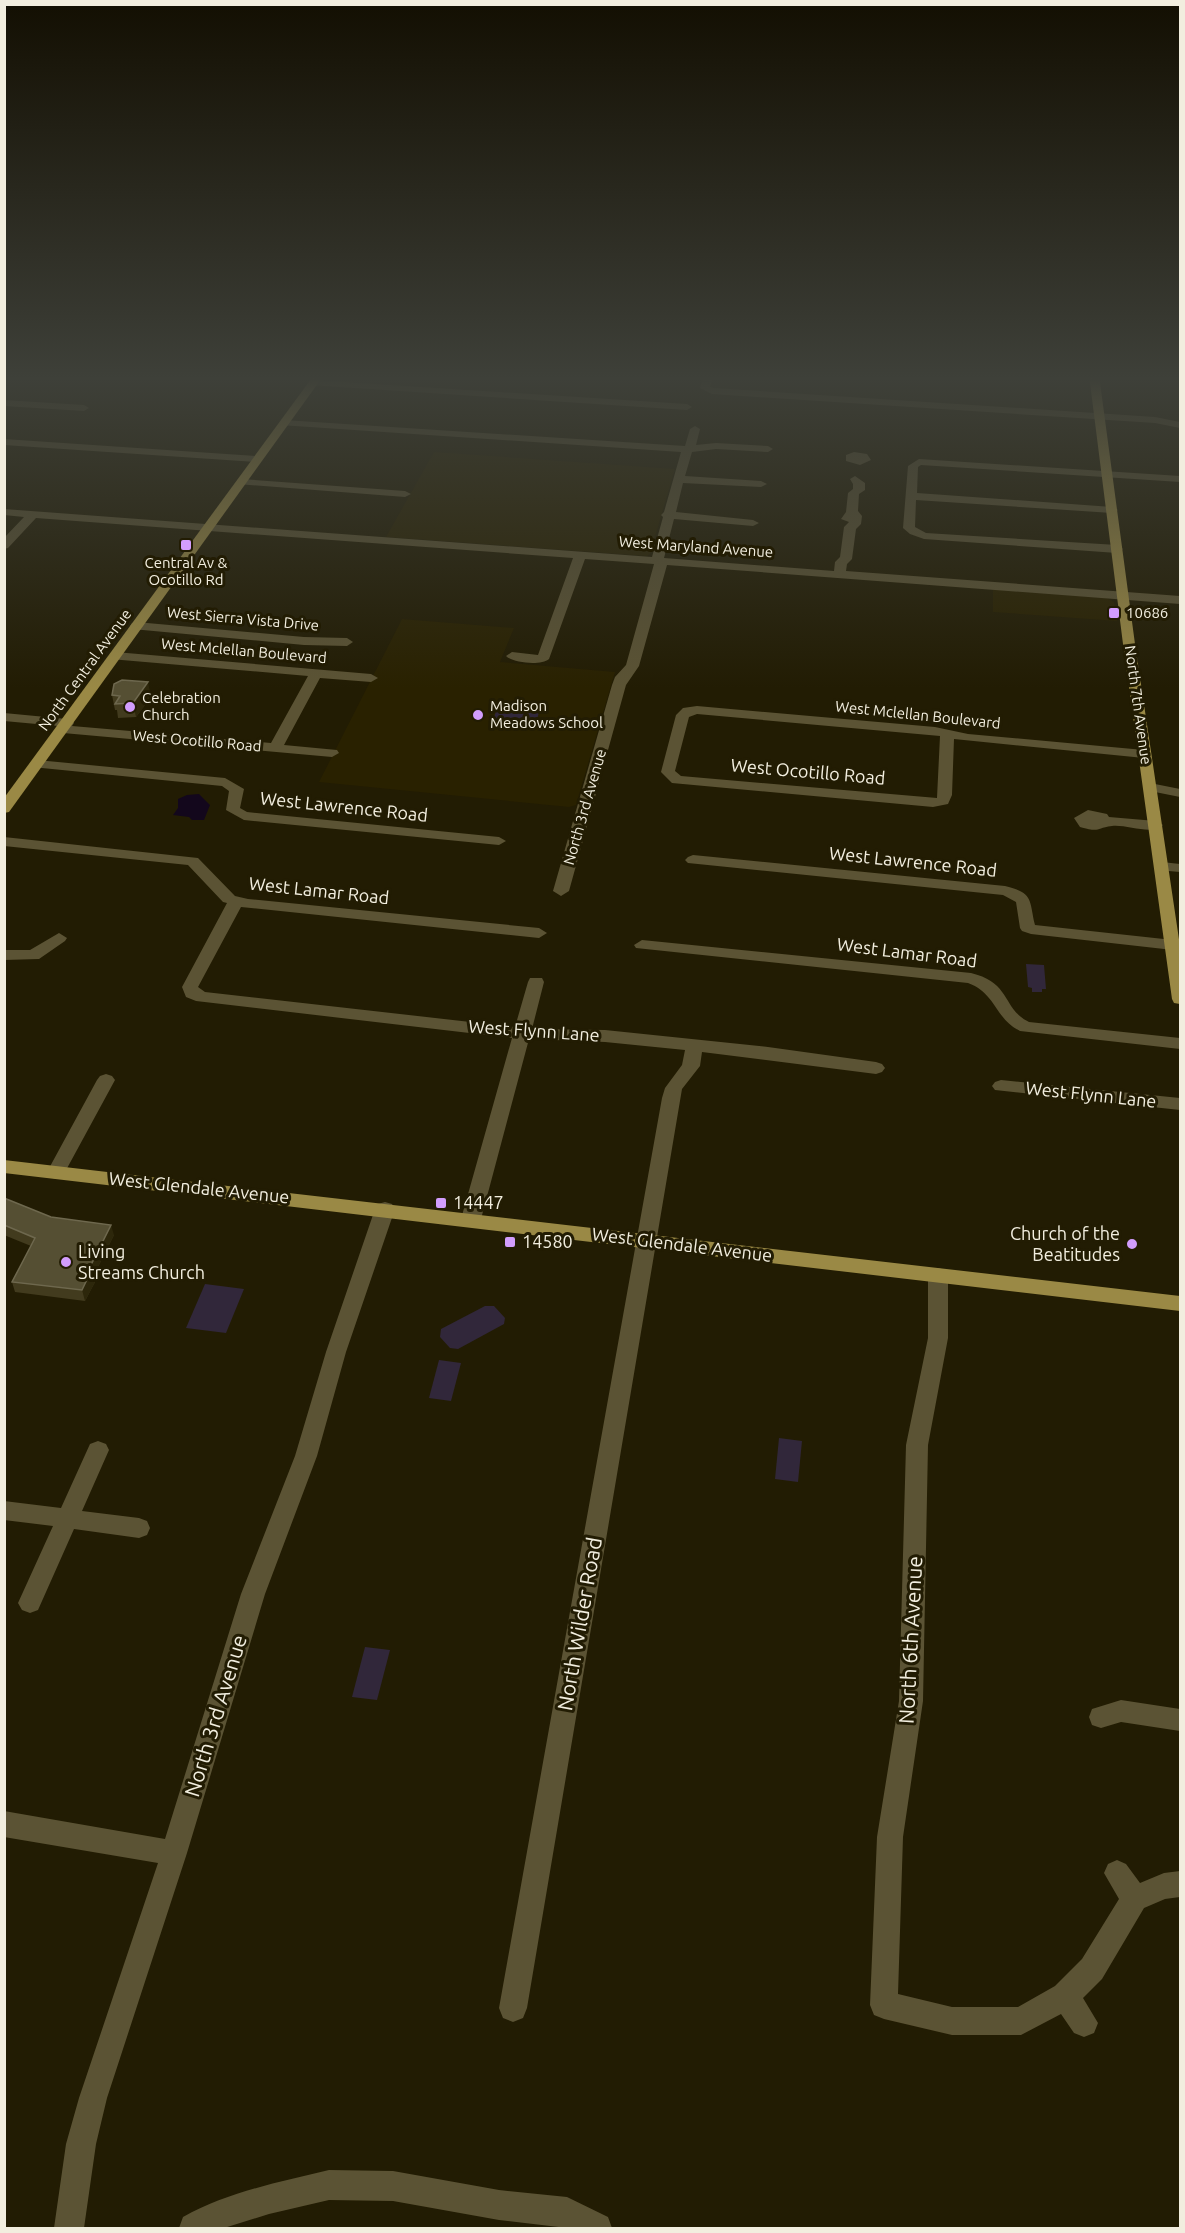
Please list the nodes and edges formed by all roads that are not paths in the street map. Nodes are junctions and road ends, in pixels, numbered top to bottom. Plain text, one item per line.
1 (243, 479) edge
2 (678, 479) edge
3 (681, 479) edge
4 (855, 479) edge
5 (912, 479) edge
6 (1108, 479) edge
7 (241, 482) junction
8 (761, 484) dead end
9 (405, 494) dead end
10 (911, 496) junction
11 (1112, 510) junction
12 (4, 512) edge
13 (33, 514) junction
14 (667, 515) junction
15 (753, 523) dead end
16 (209, 527) junction
17 (4, 546) edge
18 (1117, 549) junction
19 (580, 555) junction
20 (658, 561) junction
21 (844, 575) junction
22 (1123, 596) junction
23 (1180, 600) edge
24 (136, 626) junction
25 (347, 642) dead end
26 (115, 656) junction
27 (512, 656) dead end
28 (316, 674) junction
29 (370, 678) dead end
30 (4, 717) edge
31 (65, 726) junction
32 (947, 734) junction
33 (275, 748) junction
34 (332, 753) dead end
35 (1144, 754) junction
36 (37, 764) junction
37 (671, 777) joint
38 (1150, 787) junction
39 (1180, 788) edge
40 (1180, 793) edge
41 (10, 794) edge
42 (4, 809) edge
43 (1105, 821) dead end
44 (1156, 825) junction
45 (4, 841) edge
46 (499, 841) dead end
47 (693, 860) dead end
48 (1162, 867) junction
49 (1180, 868) edge
50 (561, 891) dead end
51 (236, 902) junction
52 (539, 933) dead end
53 (59, 938) dead end
54 (642, 945) dead end
55 (1173, 945) junction
56 (4, 955) edge
57 (536, 982) dead end
58 (1180, 999) edge
59 (523, 1033) junction
60 (1180, 1044) edge
61 (694, 1045) junction
62 (876, 1068) dead end
63 (106, 1080) dead end
64 (1000, 1086) dead end
65 (1180, 1104) edge
66 (4, 1166) edge
67 (56, 1172) junction
68 (385, 1209) junction
69 (471, 1220) junction
70 (646, 1240) junction
71 (938, 1275) junction
72 (1180, 1305) edge
73 (98, 1450) dead end
74 (4, 1510) edge
75 (67, 1518) junction
76 (139, 1528) dead end
77 (30, 1602) dead end
78 (1101, 1716) dead end
79 (1180, 1720) edge
80 (4, 1824) edge
81 (174, 1853) junction
82 (1117, 1873) dead end
83 (1180, 1884) edge
84 (1135, 1899) junction
85 (1065, 1996) junction
86 (513, 2008) dead end
87 (1084, 2023) dead end
88 (69, 2229) edge
89 (194, 2229) edge
90 (597, 2229) edge

1 - 7 main road, North Central Avenue
2 - 14 street, North 3rd Avenue
3 - 8 street
4 - 21 street
5 - 10 street
6 - 11 main road, North 7th Avenue
7 - 9 street
7 - 16 main road, North Central Avenue
10 - 11 street
10 - 18 street
11 - 18 main road, North 7th Avenue
12 - 13 street, West Maryland Avenue
13 - 16 street, West Maryland Avenue
13 - 17 street
14 - 15 street
14 - 20 street, North 3rd Avenue
16 - 19 street, West Maryland Avenue
16 - 24 main road, North Central Avenue
18 - 22 main road, North 7th Avenue
19 - 20 street, West Maryland Avenue
19 - 27 street
20 - 21 street, West Maryland Avenue
20 - 50 street, North 3rd Avenue
21 - 22 street, West Maryland Avenue
22 - 23 street, West Maryland Avenue
22 - 35 main road, North 7th Avenue
24 - 25 street, West Sierra Vista Drive
24 - 26 main road, North Central Avenue
26 - 28 street, West Mclellan Boulevard
26 - 31 main road, North Central Avenue
28 - 29 street, West Mclellan Boulevard
28 - 33 street
30 - 31 street, West Ocotillo Road
31 - 33 street, West Ocotillo Road
31 - 36 main road, North Central Avenue
32 - 35 street, West Mclellan Boulevard
32 - 37 street, West Mclellan Boulevard
32 - 37 street, West Ocotillo Road
33 - 34 street, West Ocotillo Road
35 - 38 main road, North 7th Avenue
36 - 41 main road, North Central Avenue
36 - 46 street, West Lawrence Road
38 - 39 street
38 - 40 street
38 - 44 main road, North 7th Avenue
41 - 42 main road, North Central Avenue
43 - 44 street
44 - 48 main road, North 7th Avenue
45 - 51 street, West Lamar Road
47 - 55 street, West Lawrence Road
48 - 49 street
48 - 55 main road, North 7th Avenue
51 - 52 street, West Lamar Road
51 - 59 street, West Flynn Lane
53 - 56 street
54 - 60 street, West Lamar Road
55 - 58 main road, North 7th Avenue
57 - 59 street
59 - 61 street, West Flynn Lane
59 - 69 street
61 - 62 street, West Flynn Lane
61 - 70 street, North Wilder Road
63 - 67 street
64 - 65 street, West Flynn Lane
66 - 67 main road, West Glendale Avenue
67 - 68 main road, West Glendale Avenue
68 - 69 main road, West Glendale Avenue
68 - 81 street, North 3rd Avenue
69 - 70 main road, West Glendale Avenue
70 - 71 main road, West Glendale Avenue
70 - 86 street, North Wilder Road
71 - 72 main road, West Glendale Avenue
71 - 85 street, North 6th Avenue
73 - 75 street
74 - 75 street
75 - 76 street
75 - 77 street
78 - 79 street
80 - 81 street
81 - 88 street, North 3rd Avenue
82 - 84 street
83 - 84 street
84 - 85 street
85 - 87 street
89 - 90 street

